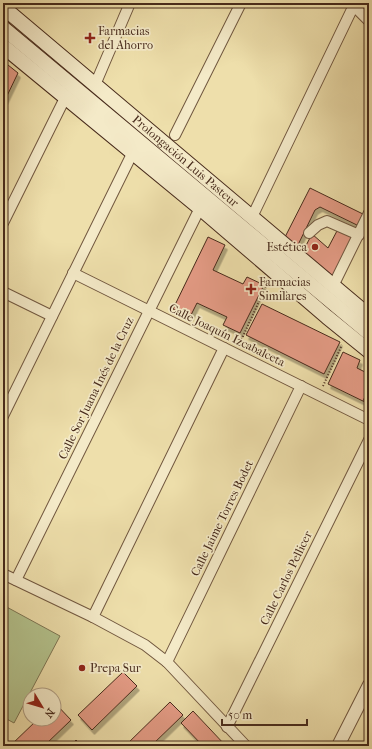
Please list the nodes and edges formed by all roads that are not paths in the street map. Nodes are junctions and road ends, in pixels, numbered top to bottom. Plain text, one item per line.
1 (130, 3) edge
2 (241, 3) edge
3 (354, 4) edge
4 (6, 6) edge
5 (369, 21) edge
6 (3, 28) edge
7 (3, 46) edge
8 (95, 85) junction
9 (65, 98) junction
10 (175, 135) dead end
11 (133, 152) junction
12 (200, 208) junction
13 (369, 213) edge
14 (252, 217) junction
15 (3, 223) edge
16 (309, 233) dead end
17 (359, 235) junction
18 (73, 273) junction
19 (333, 286) junction
20 (3, 292) edge
21 (149, 311) junction
22 (52, 316) junction
23 (369, 316) edge
24 (369, 333) edge
25 (224, 348) junction
26 (369, 351) edge
27 (301, 386) junction
28 (3, 416) edge
29 (369, 420) edge
30 (369, 440) edge
31 (3, 574) edge
32 (16, 580) junction
33 (94, 617) junction
34 (167, 662) junction
35 (369, 685) edge
36 (227, 727) junction
37 (246, 746) edge
38 (338, 746) edge

1 - 8 street
2 - 10 street
3 - 5 street
3 - 14 street
4 - 8 main road, Prolongación Luis Pasteur
6 - 24 main road, Prolongación Luis Pasteur
7 - 9 main road
8 - 14 main road, Prolongación Luis Pasteur
9 - 11 main road
9 - 15 street
11 - 12 main road
11 - 18 street
12 - 21 street, Calle Sor Juana Inés de la Cruz
12 - 26 main road
13 - 17 street
14 - 19 main road, Prolongación Luis Pasteur
16 - 17 street
17 - 19 street
18 - 21 street, Calle Joaquín Izcabalceta
18 - 22 street
19 - 23 main road, Prolongación Luis Pasteur
20 - 22 street
21 - 25 street, Calle Joaquín Izcabalceta
21 - 32 street, Calle Sor Juana Inés de la Cruz
22 - 28 street
25 - 27 street, Calle Joaquín Izcabalceta
25 - 33 street
27 - 29 street, Calle Joaquín Izcabalceta
27 - 34 street, Calle Jaime Torres Bodet
30 - 36 street, Calle Carlos Pellicer
31 - 32 street
32 - 33 street
33 - 34 street
34 - 36 street
35 - 38 street
36 - 37 street

